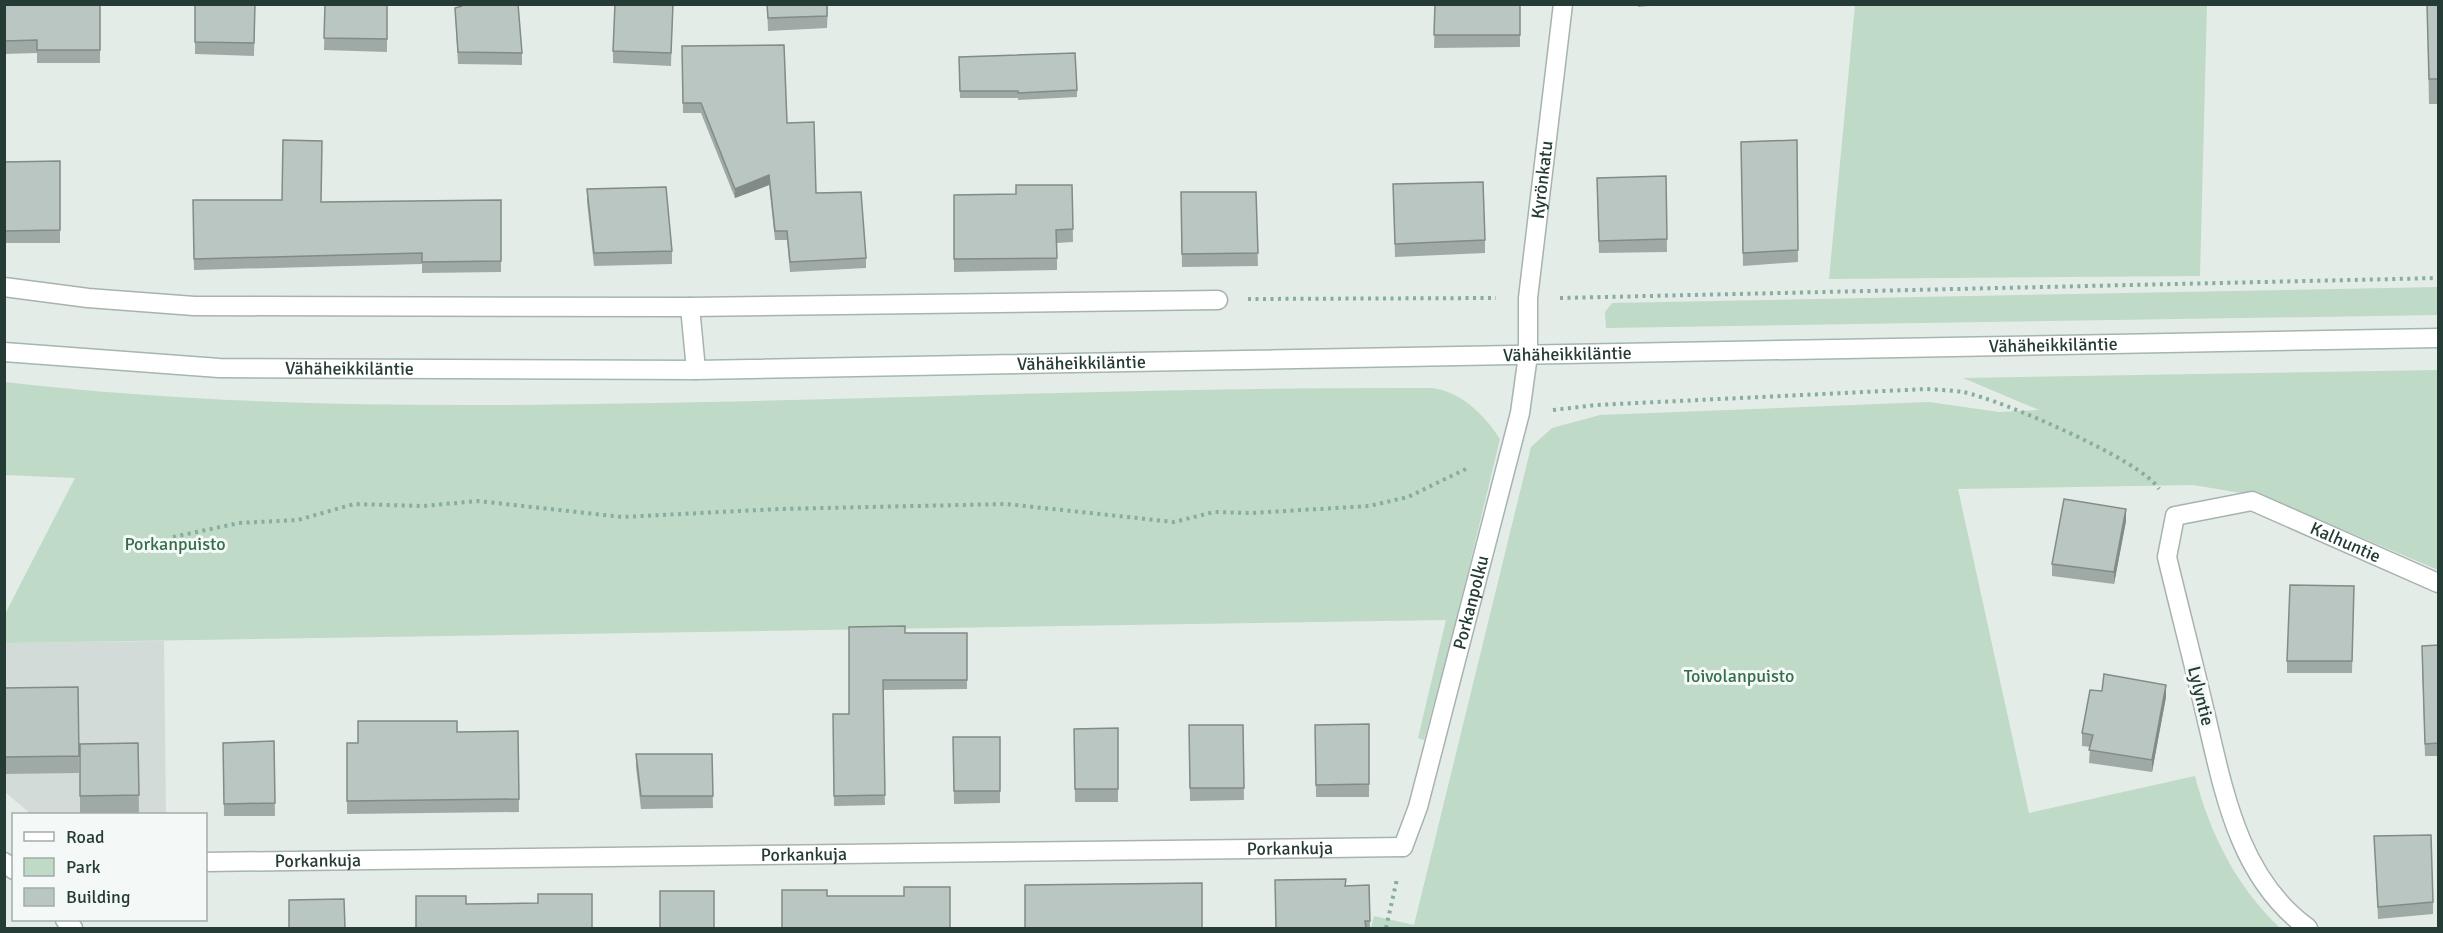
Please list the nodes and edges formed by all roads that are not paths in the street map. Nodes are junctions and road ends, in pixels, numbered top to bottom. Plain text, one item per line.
1 (1563, 4) edge
2 (4, 287) edge
3 (1218, 300) road end
4 (690, 307) junction
5 (2439, 338) edge
6 (4, 352) edge
7 (1528, 355) junction
8 (696, 370) junction
9 (2252, 501) joint
10 (2439, 583) edge
11 (1403, 847) joint
12 (207, 862) edge
13 (2308, 928) edge

1 - 7 street, Kyrönkatu
2 - 4 street
3 - 4 street
4 - 8 street
5 - 7 street, Vähäheikkiläntie
6 - 8 street, Vähäheikkiläntie
7 - 8 street, Vähäheikkiläntie
7 - 11 street, Porkanpolku
9 - 10 street, Kalhuntie
9 - 13 street, Lylyntie
11 - 12 street, Porkankuja

